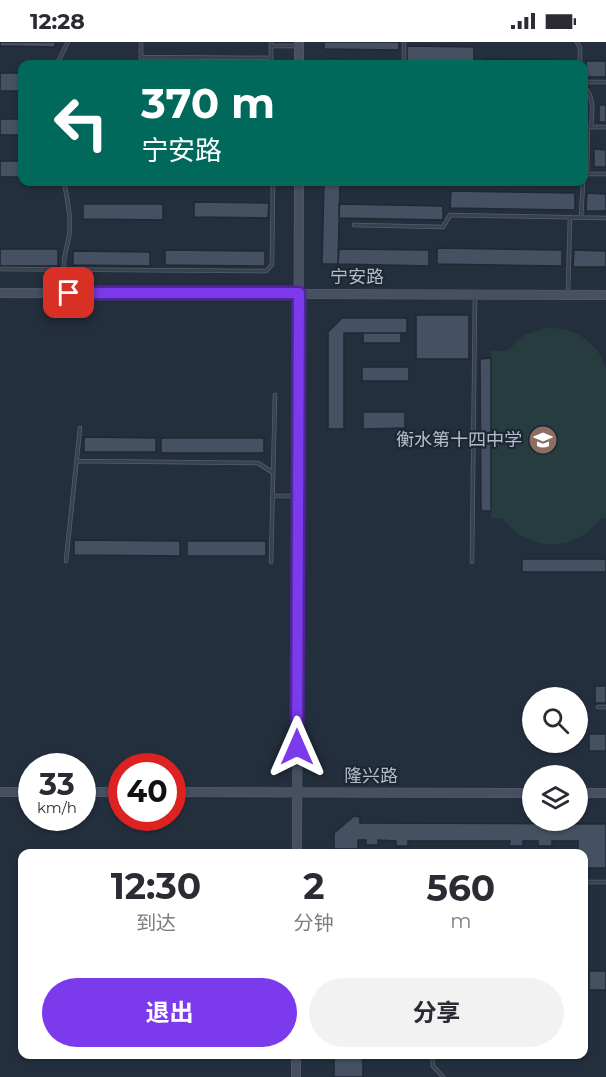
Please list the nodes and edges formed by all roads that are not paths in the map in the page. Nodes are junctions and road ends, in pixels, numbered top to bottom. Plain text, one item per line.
1 (68, 42) edge
2 (141, 42) edge
3 (404, 42) edge
4 (577, 42) edge
5 (271, 44) edge
6 (299, 44) edge
7 (141, 57) joint
8 (271, 58) joint
9 (59, 60) edge
10 (299, 60) edge
11 (404, 60) edge
12 (580, 60) edge
13 (588, 82) edge
14 (606, 82) edge
15 (588, 91) edge
16 (588, 127) edge
17 (606, 127) edge
18 (588, 174) edge
19 (606, 174) edge
20 (64, 186) edge
21 (273, 186) edge
22 (299, 186) edge
23 (583, 186) edge
24 (570, 217) junction
25 (581, 217) junction
26 (606, 218) edge
27 (354, 225) dead end
28 (0, 269) edge
29 (64, 270) junction
30 (0, 292) edge
31 (299, 293) junction
32 (476, 294) junction
33 (568, 294) junction
34 (606, 294) edge
35 (275, 395) dead end
36 (80, 428) dead end
37 (76, 461) junction
38 (272, 472) junction
39 (272, 496) junction
40 (299, 496) junction
41 (66, 561) dead end
42 (271, 562) dead end
43 (472, 562) dead end
44 (598, 707) dead end
45 (606, 707) edge
46 (0, 792) edge
47 (18, 792) edge
48 (186, 792) edge
49 (297, 792) junction
50 (522, 793) edge
51 (588, 793) edge
52 (606, 793) edge
53 (297, 849) edge
54 (588, 882) edge
55 (606, 882) edge
56 (296, 1059) edge
57 (432, 1059) edge
58 (296, 1077) edge
59 (443, 1077) edge

1 - 9 lane
2 - 7 lane
3 - 11 lane
4 - 12 lane
5 - 6 lane
5 - 8 lane
6 - 10 street
7 - 8 lane
13 - 14 lane
15 - 16 lane
16 - 17 lane
18 - 19 lane
20 - 29 lane
21 - 29 lane
22 - 31 street
23 - 25 lane
24 - 25 lane
24 - 27 lane
24 - 33 lane
25 - 26 lane
28 - 29 lane
30 - 31 street, 宁安路
31 - 32 street, 宁安路
31 - 40 street
32 - 33 street, 宁安路
32 - 43 lane
33 - 34 street, 宁安路
35 - 38 lane
36 - 37 lane
37 - 38 lane
37 - 41 lane
38 - 39 lane
39 - 40 lane
39 - 42 lane
40 - 49 street
44 - 45 lane
46 - 47 street
48 - 49 street, 隆兴路
49 - 50 street, 隆兴路
49 - 53 street
51 - 52 street
54 - 55 lane
56 - 58 street
57 - 59 lane

